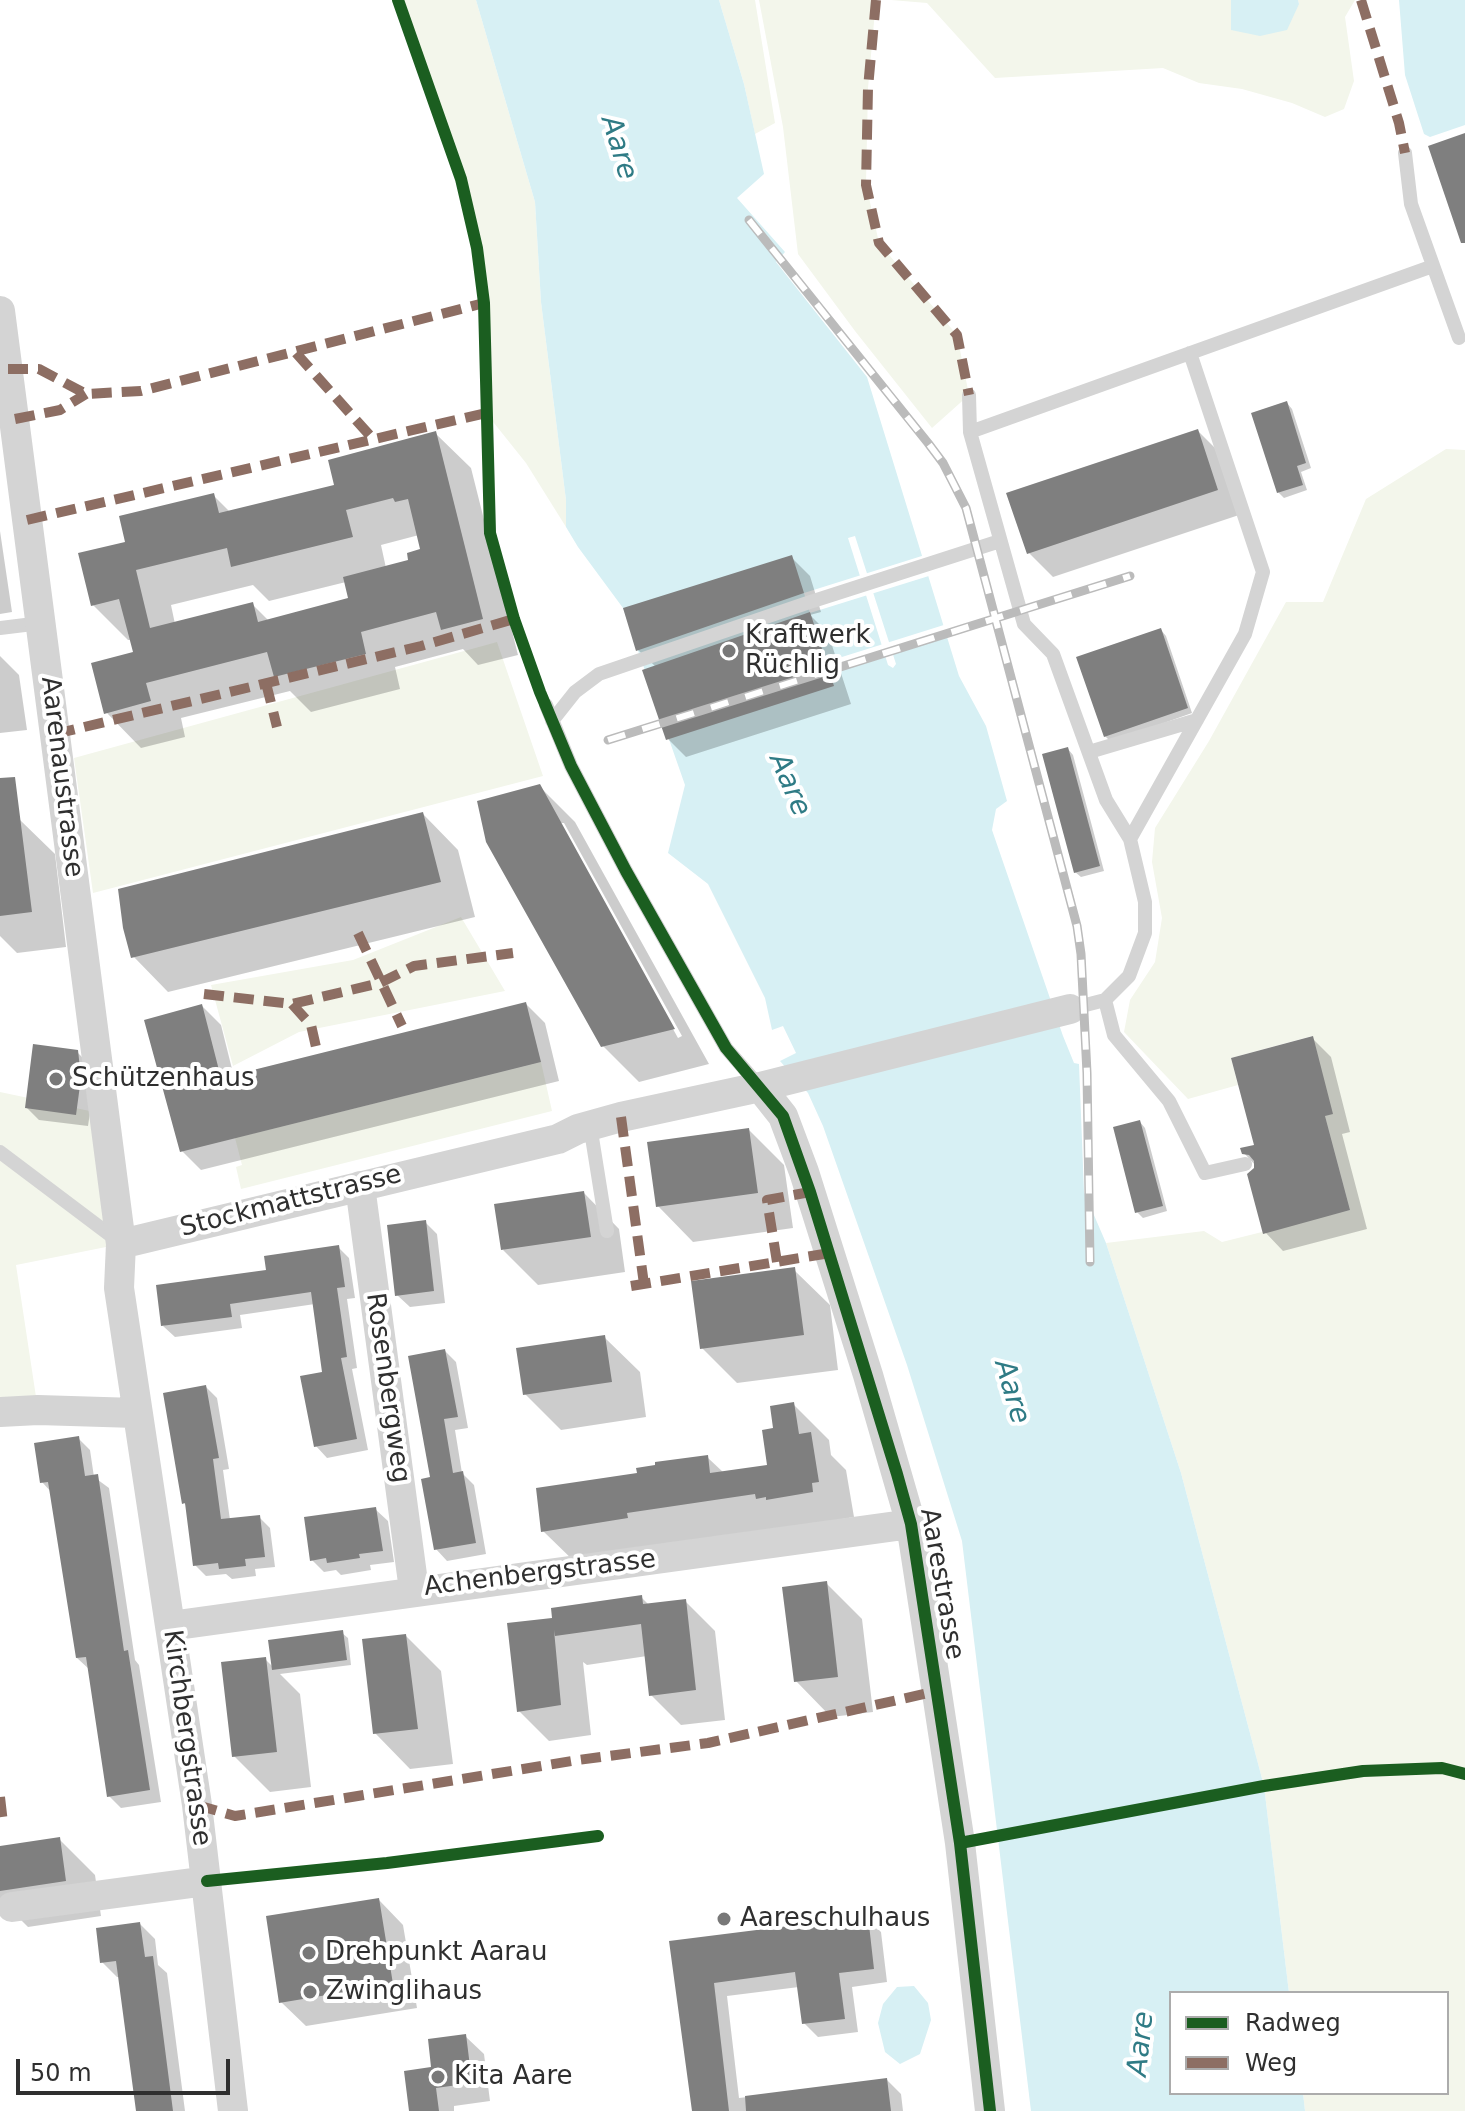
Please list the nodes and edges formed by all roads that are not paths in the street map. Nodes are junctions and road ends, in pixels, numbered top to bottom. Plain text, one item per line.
1 (1405, 153) dead end
2 (1433, 266) junction
3 (0, 311) edge
4 (1459, 338) dead end
5 (1190, 353) junction
6 (969, 395) dead end
7 (970, 432) junction
8 (1000, 541) junction
9 (41, 623) junction
10 (0, 628) edge
11 (546, 705) dead end
12 (1197, 720) junction
13 (552, 721) junction
14 (1089, 752) junction
15 (1130, 839) junction
16 (1105, 1000) junction
17 (1070, 1009) joint
18 (773, 1083) junction
19 (590, 1125) junction
20 (0, 1152) edge
21 (1245, 1164) dead end
22 (360, 1186) junction
23 (607, 1231) dead end
24 (121, 1244) junction
25 (0, 1412) edge
26 (136, 1413) junction
27 (911, 1524) junction
28 (414, 1590) junction
29 (170, 1626) junction
30 (207, 1881) junction
31 (12, 1907) dead end
32 (233, 2111) edge
33 (990, 2111) edge

1 - 2 lane
2 - 4 lane
2 - 5 lane
3 - 9 street, Aarenaustrasse
5 - 7 lane
5 - 12 lane
6 - 7 lane
7 - 8 lane
8 - 13 lane
8 - 14 lane
9 - 10 lane
9 - 24 street, Aarenaustrasse
11 - 13 lane
12 - 14 lane
12 - 15 lane
13 - 18 lane
14 - 15 lane
15 - 16 lane
16 - 17 lane
16 - 21 lane
17 - 18 street, Stockmattstrasse
18 - 19 street, Stockmattstrasse
18 - 27 street, Aarestrasse
19 - 22 street, Stockmattstrasse
19 - 23 lane
20 - 24 lane
22 - 24 street, Stockmattstrasse
22 - 28 street, Rosenbergweg
24 - 26 street
25 - 26 street
26 - 29 street, Kirchbergstrasse
27 - 28 street, Achenbergstrasse
27 - 33 street, Aarestrasse
28 - 29 street, Achenbergstrasse
29 - 30 street, Kirchbergstrasse
30 - 31 street
30 - 32 street, Kirchbergstrasse

